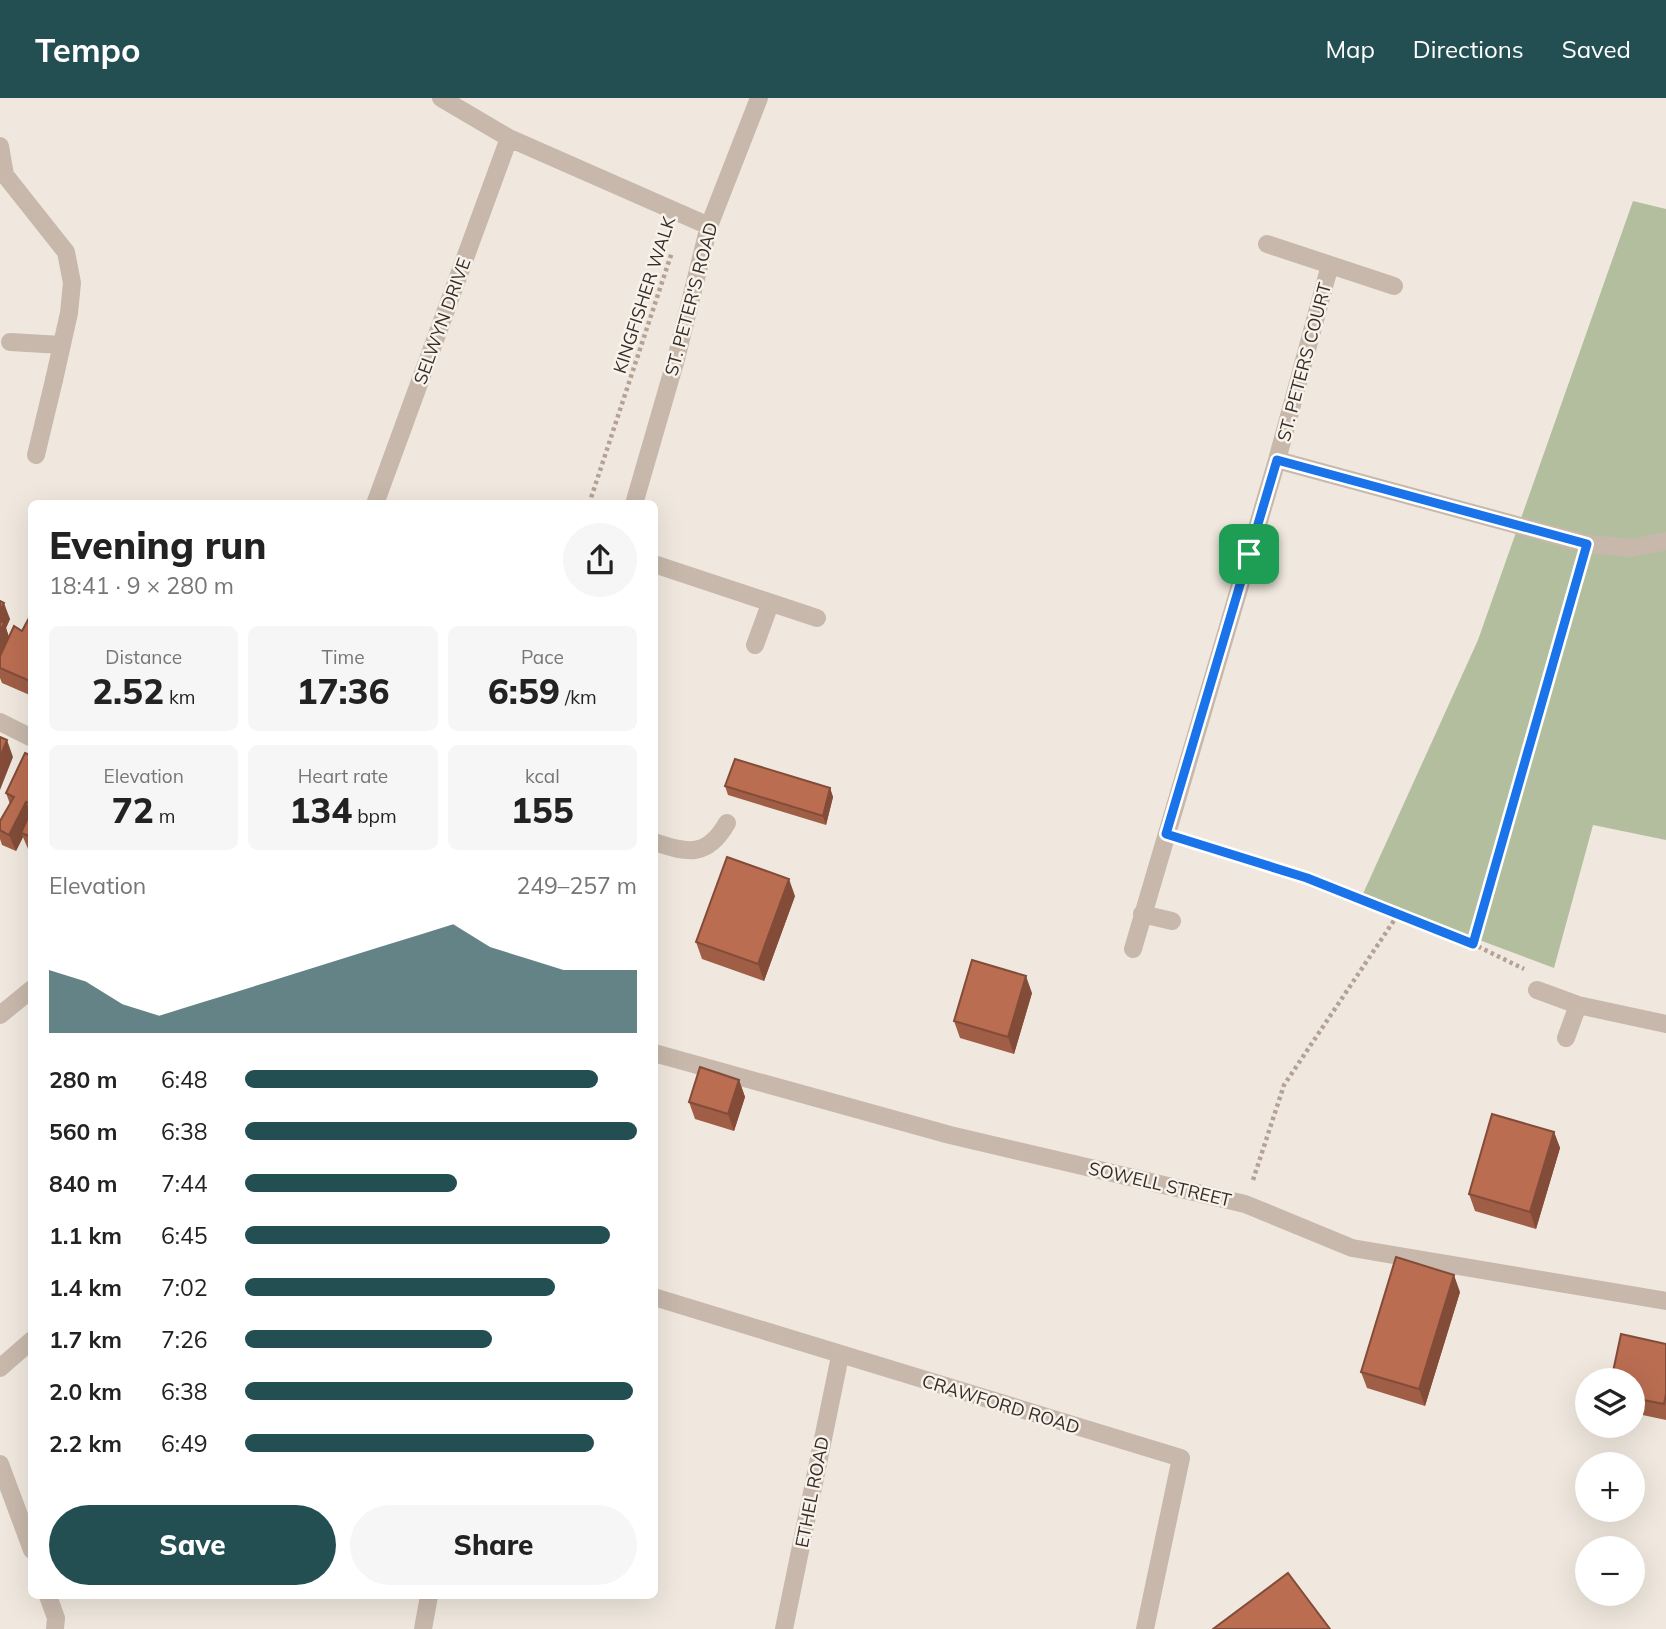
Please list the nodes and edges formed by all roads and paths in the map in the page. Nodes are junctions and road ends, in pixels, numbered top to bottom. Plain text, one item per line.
1 (441, 98) edge
2 (758, 98) edge
3 (509, 138) junction
4 (0, 146) edge
5 (684, 217) junction
6 (709, 226) junction
7 (1267, 244) dead end
8 (1330, 265) junction
9 (1394, 286) dead end
10 (10, 341) dead end
11 (62, 345) junction
12 (36, 454) dead end
13 (1277, 460) junction
14 (376, 500) edge
15 (590, 500) edge
16 (635, 500) edge
17 (1666, 541) edge
18 (1587, 544) junction
19 (658, 565) edge
20 (770, 604) junction
21 (817, 618) dead end
22 (755, 645) dead end
23 (0, 722) edge
24 (28, 736) edge
25 (727, 823) dead end
26 (1166, 834) junction
27 (658, 843) edge
28 (1142, 914) junction
29 (1397, 915) junction
30 (1172, 921) dead end
31 (1473, 944) junction
32 (1133, 948) dead end
33 (1537, 990) joint
34 (28, 992) edge
35 (1578, 1005) junction
36 (0, 1015) edge
37 (1666, 1024) edge
38 (1566, 1038) dead end
39 (658, 1053) edge
40 (1245, 1203) junction
41 (658, 1298) edge
42 (1666, 1301) edge
43 (28, 1344) edge
44 (840, 1356) junction
45 (0, 1368) edge
46 (0, 1464) edge
47 (28, 1539) edge
48 (49, 1599) edge
49 (428, 1599) edge
50 (55, 1629) edge
51 (422, 1629) edge
52 (784, 1629) edge
53 (1145, 1629) edge

1 - 3 street
2 - 6 street, ST. PETER'S ROAD
3 - 5 street
3 - 14 street, SELWYN DRIVE
4 - 11 street
5 - 6 street
5 - 15 path, KINGFISHER WALK
6 - 16 street, ST. PETER'S ROAD
7 - 8 street, ST. PETERS COURT
8 - 9 street, ST. PETERS COURT
8 - 13 street, ST. PETERS COURT
10 - 11 street
11 - 12 street
13 - 18 street, ST. PETERS COURT
13 - 26 street, ST. PETERS COURT
17 - 18 street, ST. PETERS COURT
18 - 31 path
19 - 20 street
20 - 21 street
20 - 22 street
23 - 24 street
25 - 27 street
26 - 28 street, ST. PETERS COURT
26 - 29 path
28 - 30 street
28 - 32 street, ST. PETERS COURT
29 - 31 path
29 - 40 path
31 - 33 path
33 - 35 street
34 - 36 street
35 - 37 street
35 - 38 street
39 - 40 street, SOWELL STREET
40 - 42 street, SOWELL STREET
41 - 44 street, CRAWFORD ROAD
43 - 45 street
44 - 52 street, ETHEL ROAD
44 - 53 street, CRAWFORD ROAD
46 - 47 street
48 - 50 street
49 - 51 street

